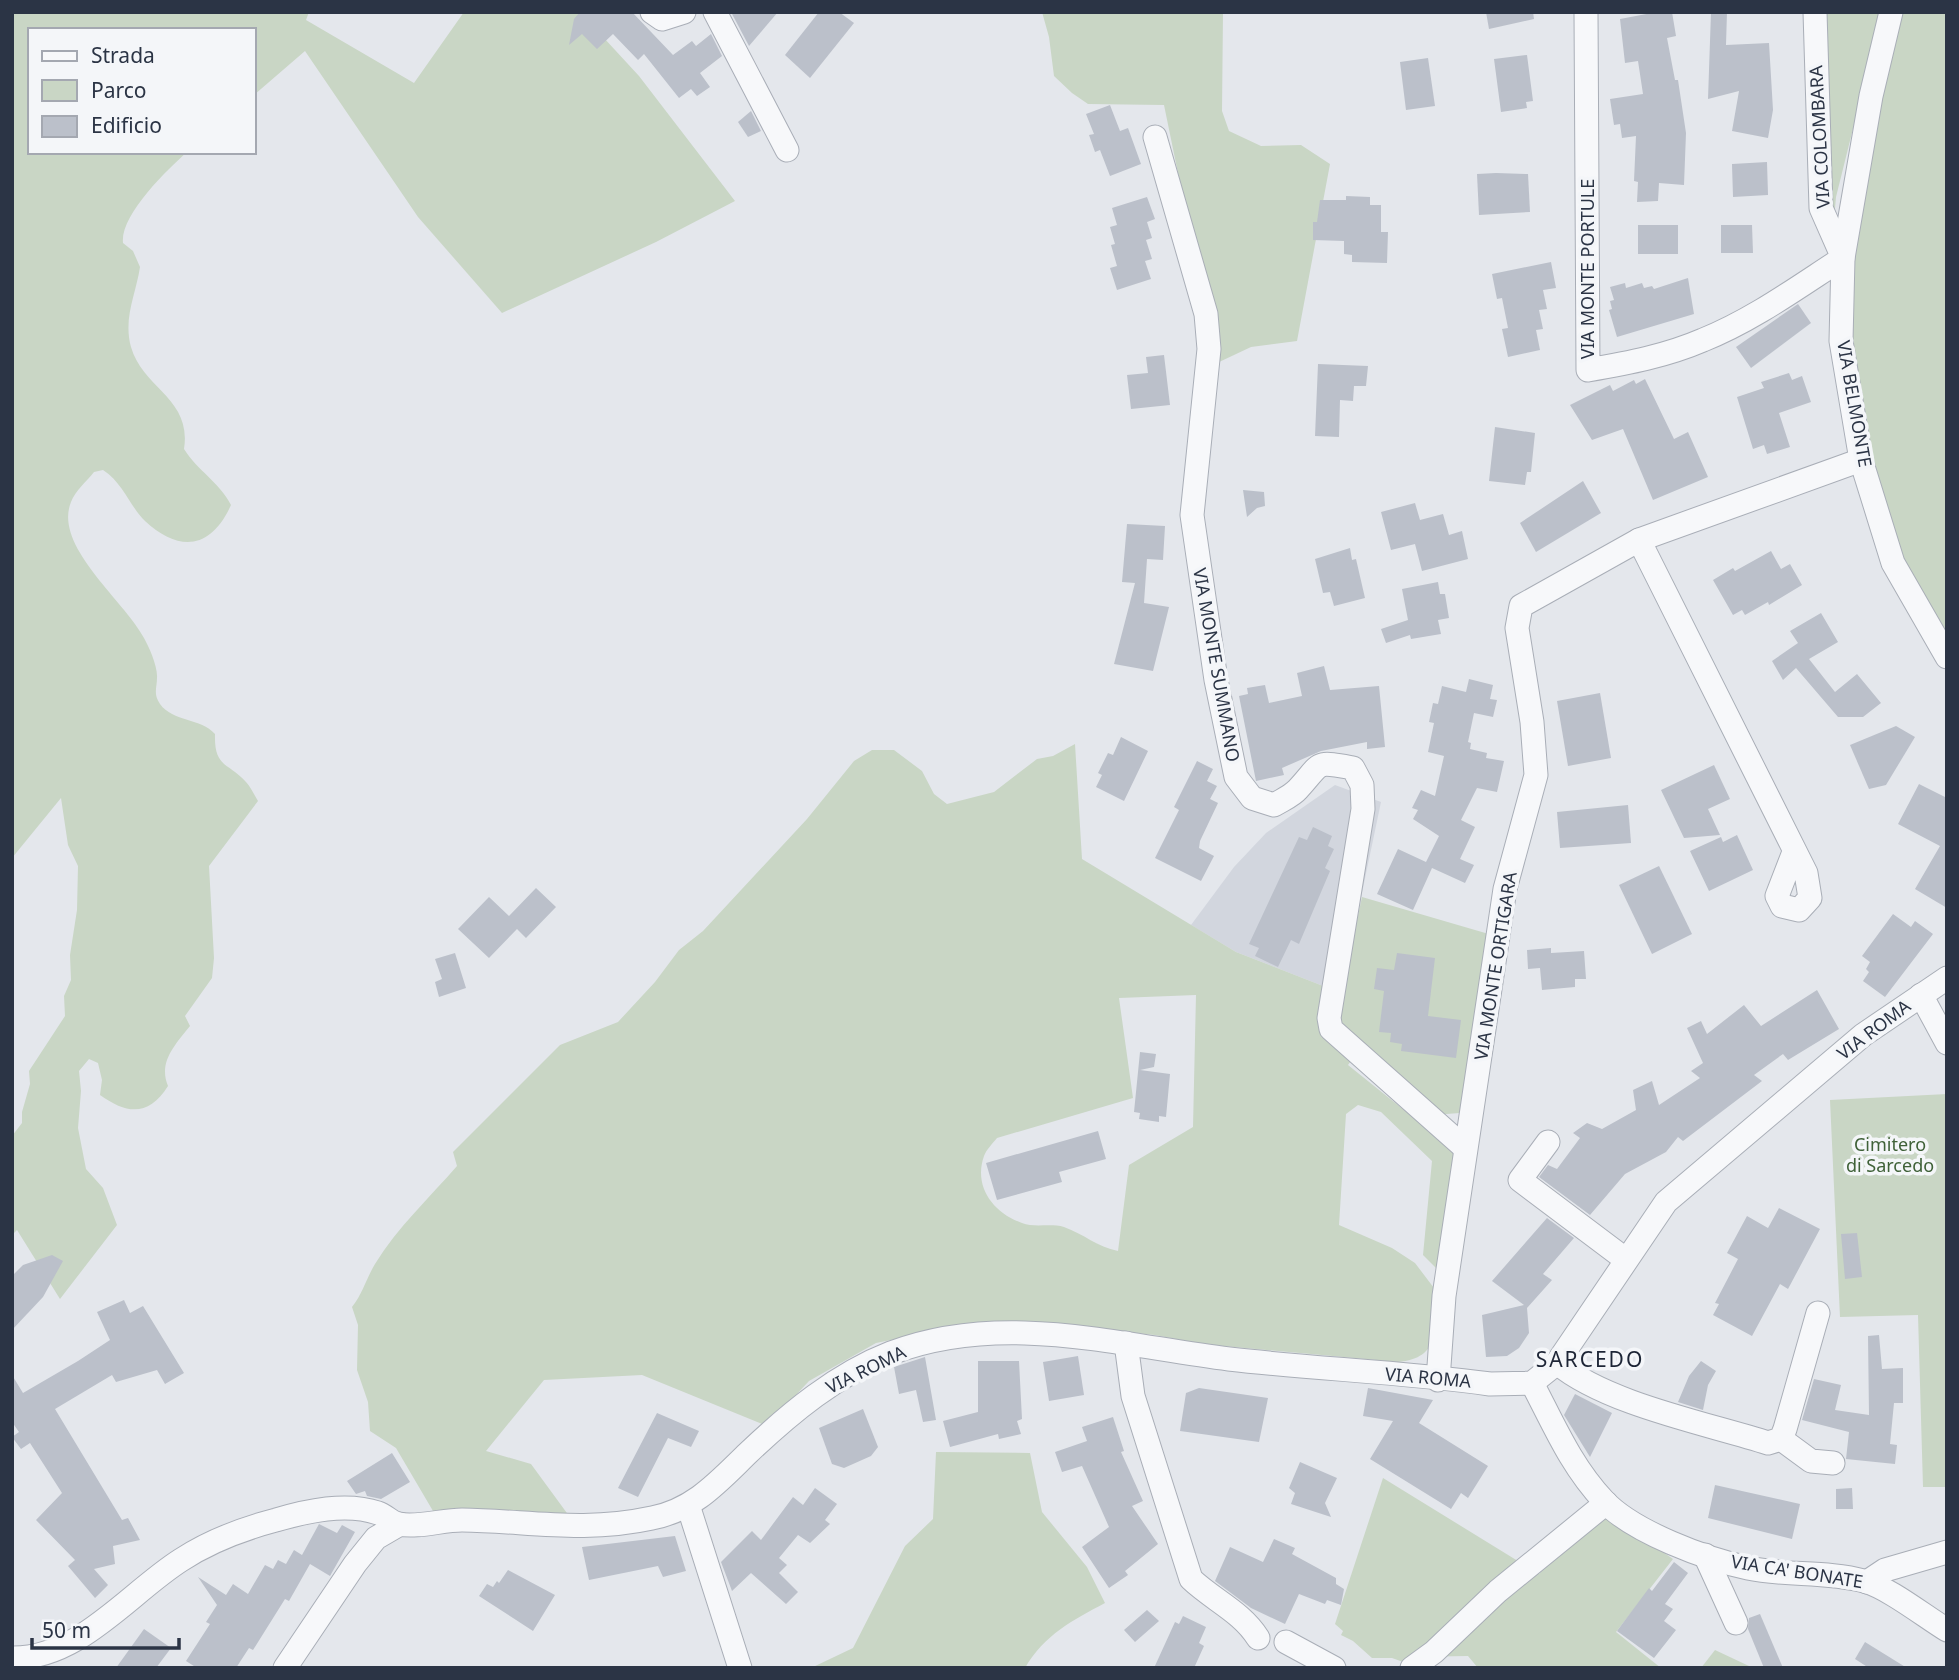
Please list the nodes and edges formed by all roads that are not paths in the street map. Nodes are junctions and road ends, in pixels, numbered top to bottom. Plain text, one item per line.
1 (652, 12) edge
2 (684, 12) edge
3 (715, 12) edge
4 (1586, 12) edge
5 (1815, 12) edge
6 (1891, 12) edge
7 (1155, 137) dead end
8 (787, 150) dead end
9 (1843, 258) junction
10 (1861, 460) junction
11 (1639, 540) junction
12 (1947, 657) edge
13 (1794, 852) dead end
14 (1947, 978) edge
15 (1922, 995) junction
16 (1947, 1043) edge
17 (1548, 1142) dead end
18 (1465, 1148) junction
19 (1625, 1259) junction
20 (1818, 1313) dead end
21 (1126, 1343) junction
22 (1557, 1363) junction
23 (1438, 1380) junction
24 (1532, 1383) junction
25 (1781, 1439) junction
26 (1833, 1463) dead end
27 (1606, 1503) junction
28 (688, 1506) junction
29 (400, 1524) junction
30 (1947, 1552) edge
31 (1705, 1555) junction
32 (1867, 1582) junction
33 (1736, 1623) dead end
34 (1947, 1630) edge
35 (1258, 1638) dead end
36 (1286, 1642) dead end
37 (12, 1658) edge
38 (285, 1668) edge
39 (740, 1668) edge
40 (1334, 1668) edge
41 (1412, 1668) edge

1 - 2 street
3 - 8 street
4 - 9 street, VIA MONTE PORTULE
5 - 9 street, VIA COLOMBARA
6 - 9 street, VIA BELMONTE
7 - 18 street, VIA MONTE SUMMANO
9 - 10 street, VIA BELMONTE
10 - 11 street, VIA MONTE ORTIGARA
10 - 12 street, VIA BELMONTE
11 - 13 street
11 - 18 street, VIA MONTE ORTIGARA
14 - 15 street, VIA ROMA
15 - 16 street
15 - 19 street, VIA ROMA
17 - 19 street
18 - 23 street, VIA MONTE ORTIGARA
19 - 22 street, VIA ROMA
20 - 25 street
21 - 23 street, VIA ROMA
21 - 28 street, VIA ROMA
21 - 35 street
22 - 24 street, VIA ROMA
22 - 25 street
23 - 24 street, VIA ROMA
24 - 27 street, VIA CA' BONATE
25 - 26 street
27 - 31 street, VIA CA' BONATE
27 - 41 street
28 - 29 street, VIA ROMA
28 - 39 street
29 - 37 street
29 - 38 street
30 - 32 street
31 - 32 street, VIA CA' BONATE
31 - 33 street
32 - 34 street, VIA CA' BONATE
36 - 40 street

